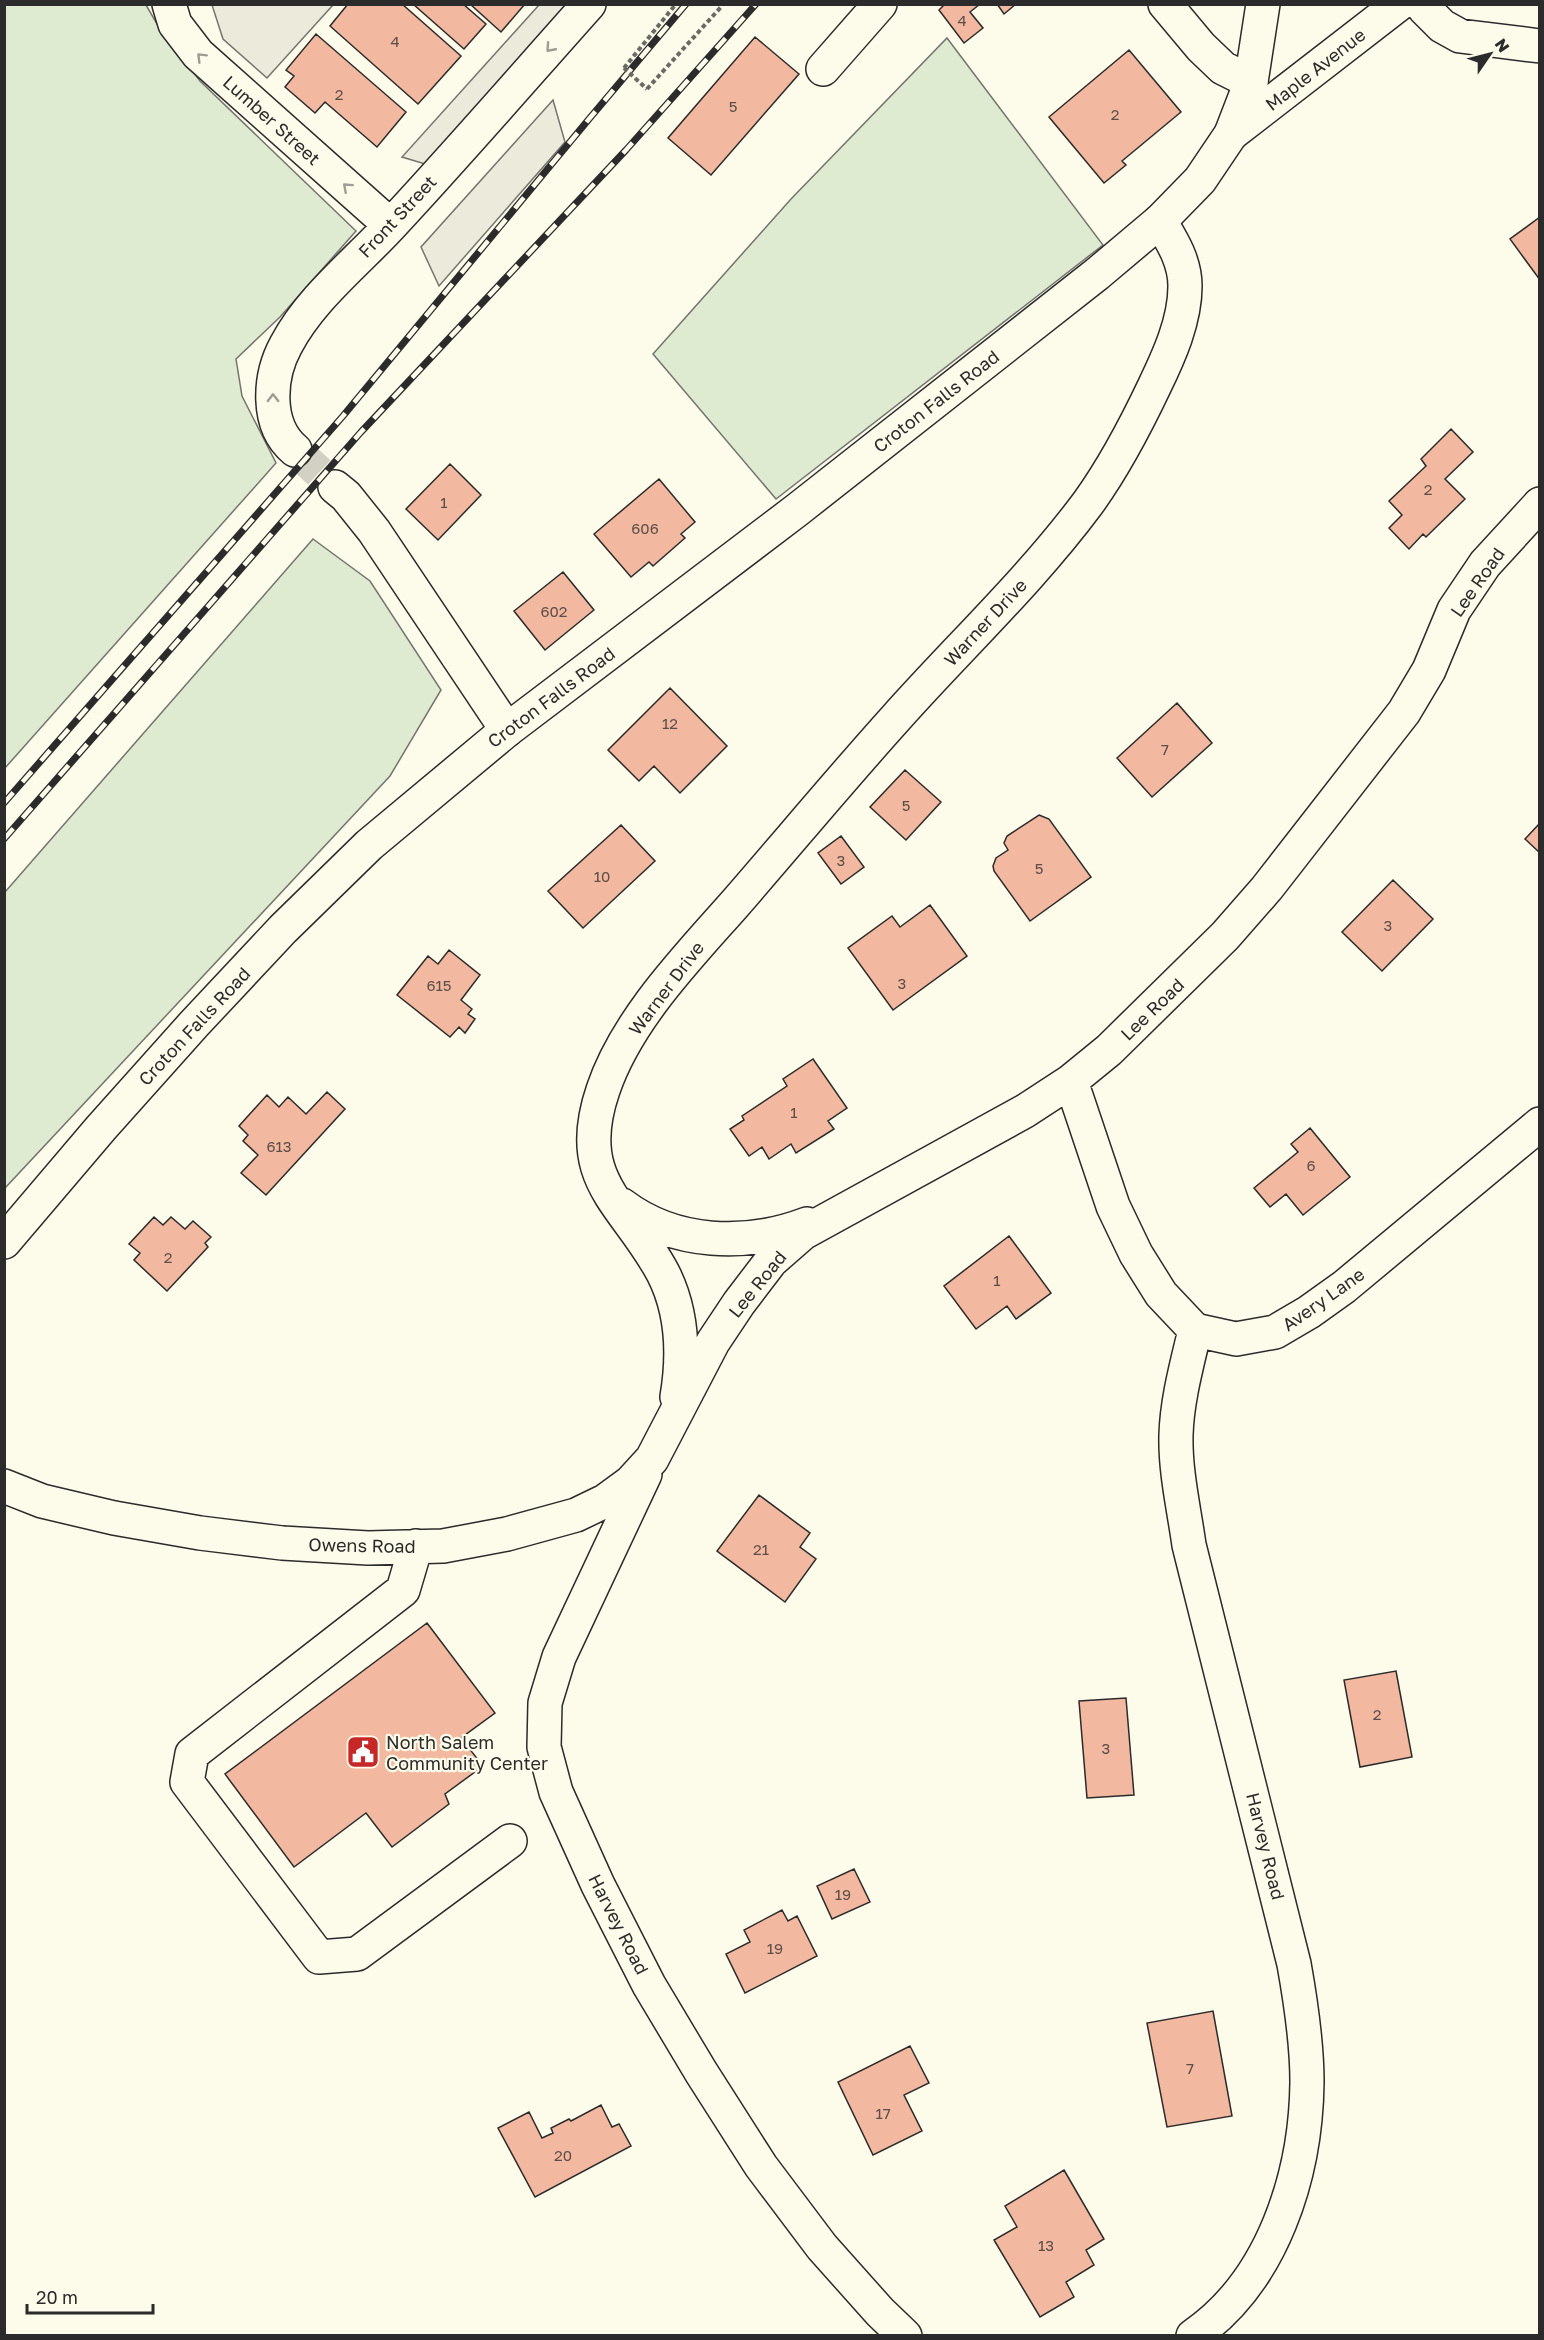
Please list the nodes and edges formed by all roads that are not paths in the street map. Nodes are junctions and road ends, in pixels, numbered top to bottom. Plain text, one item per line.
1 (169, 4) edge
2 (589, 4) edge
3 (880, 4) edge
4 (1165, 4) edge
5 (1263, 4) edge
6 (1399, 4) edge
7 (1423, 4) edge
8 (1539, 46) edge
9 (823, 69) dead end
10 (1251, 82) junction
11 (1231, 134) junction
12 (1160, 221) junction
13 (390, 225) junction
14 (295, 450) tunnel mouth
15 (335, 487) tunnel mouth
16 (1539, 504) edge
17 (507, 730) junction
18 (1071, 1081) junction
19 (1539, 1124) edge
20 (608, 1194) junction
21 (839, 1211) junction
22 (4, 1242) edge
23 (1195, 1330) junction
24 (674, 1414) junction
25 (652, 1459) junction
26 (4, 1486) edge
27 (416, 1546) junction
28 (510, 1841) dead end
29 (905, 2336) edge
30 (1193, 2336) edge

13 -> 1 street, Lumber Street
2 -> 13 street, Front Street
3 - 9 street
4 - 10 street
5 - 10 street
6 - 11 street, Maple Avenue
7 - 8 street
10 - 11 street
11 - 12 street
12 - 17 street, Croton Falls Road
12 - 20 street, Warner Drive
14 -> 13 street, Front Street
15 - 17 street
16 - 18 street, Lee Road
17 - 22 street, Croton Falls Road
18 - 21 street, Lee Road
18 - 23 street
19 - 23 street, Avery Lane
20 - 21 street, Warner Drive
20 - 24 street, Warner Drive
21 - 24 street, Lee Road
23 - 30 street, Harvey Road
24 - 25 street, Owens Road
25 - 27 street, Owens Road
25 - 29 street, Harvey Road
26 - 27 street, Owens Road
27 - 28 street

